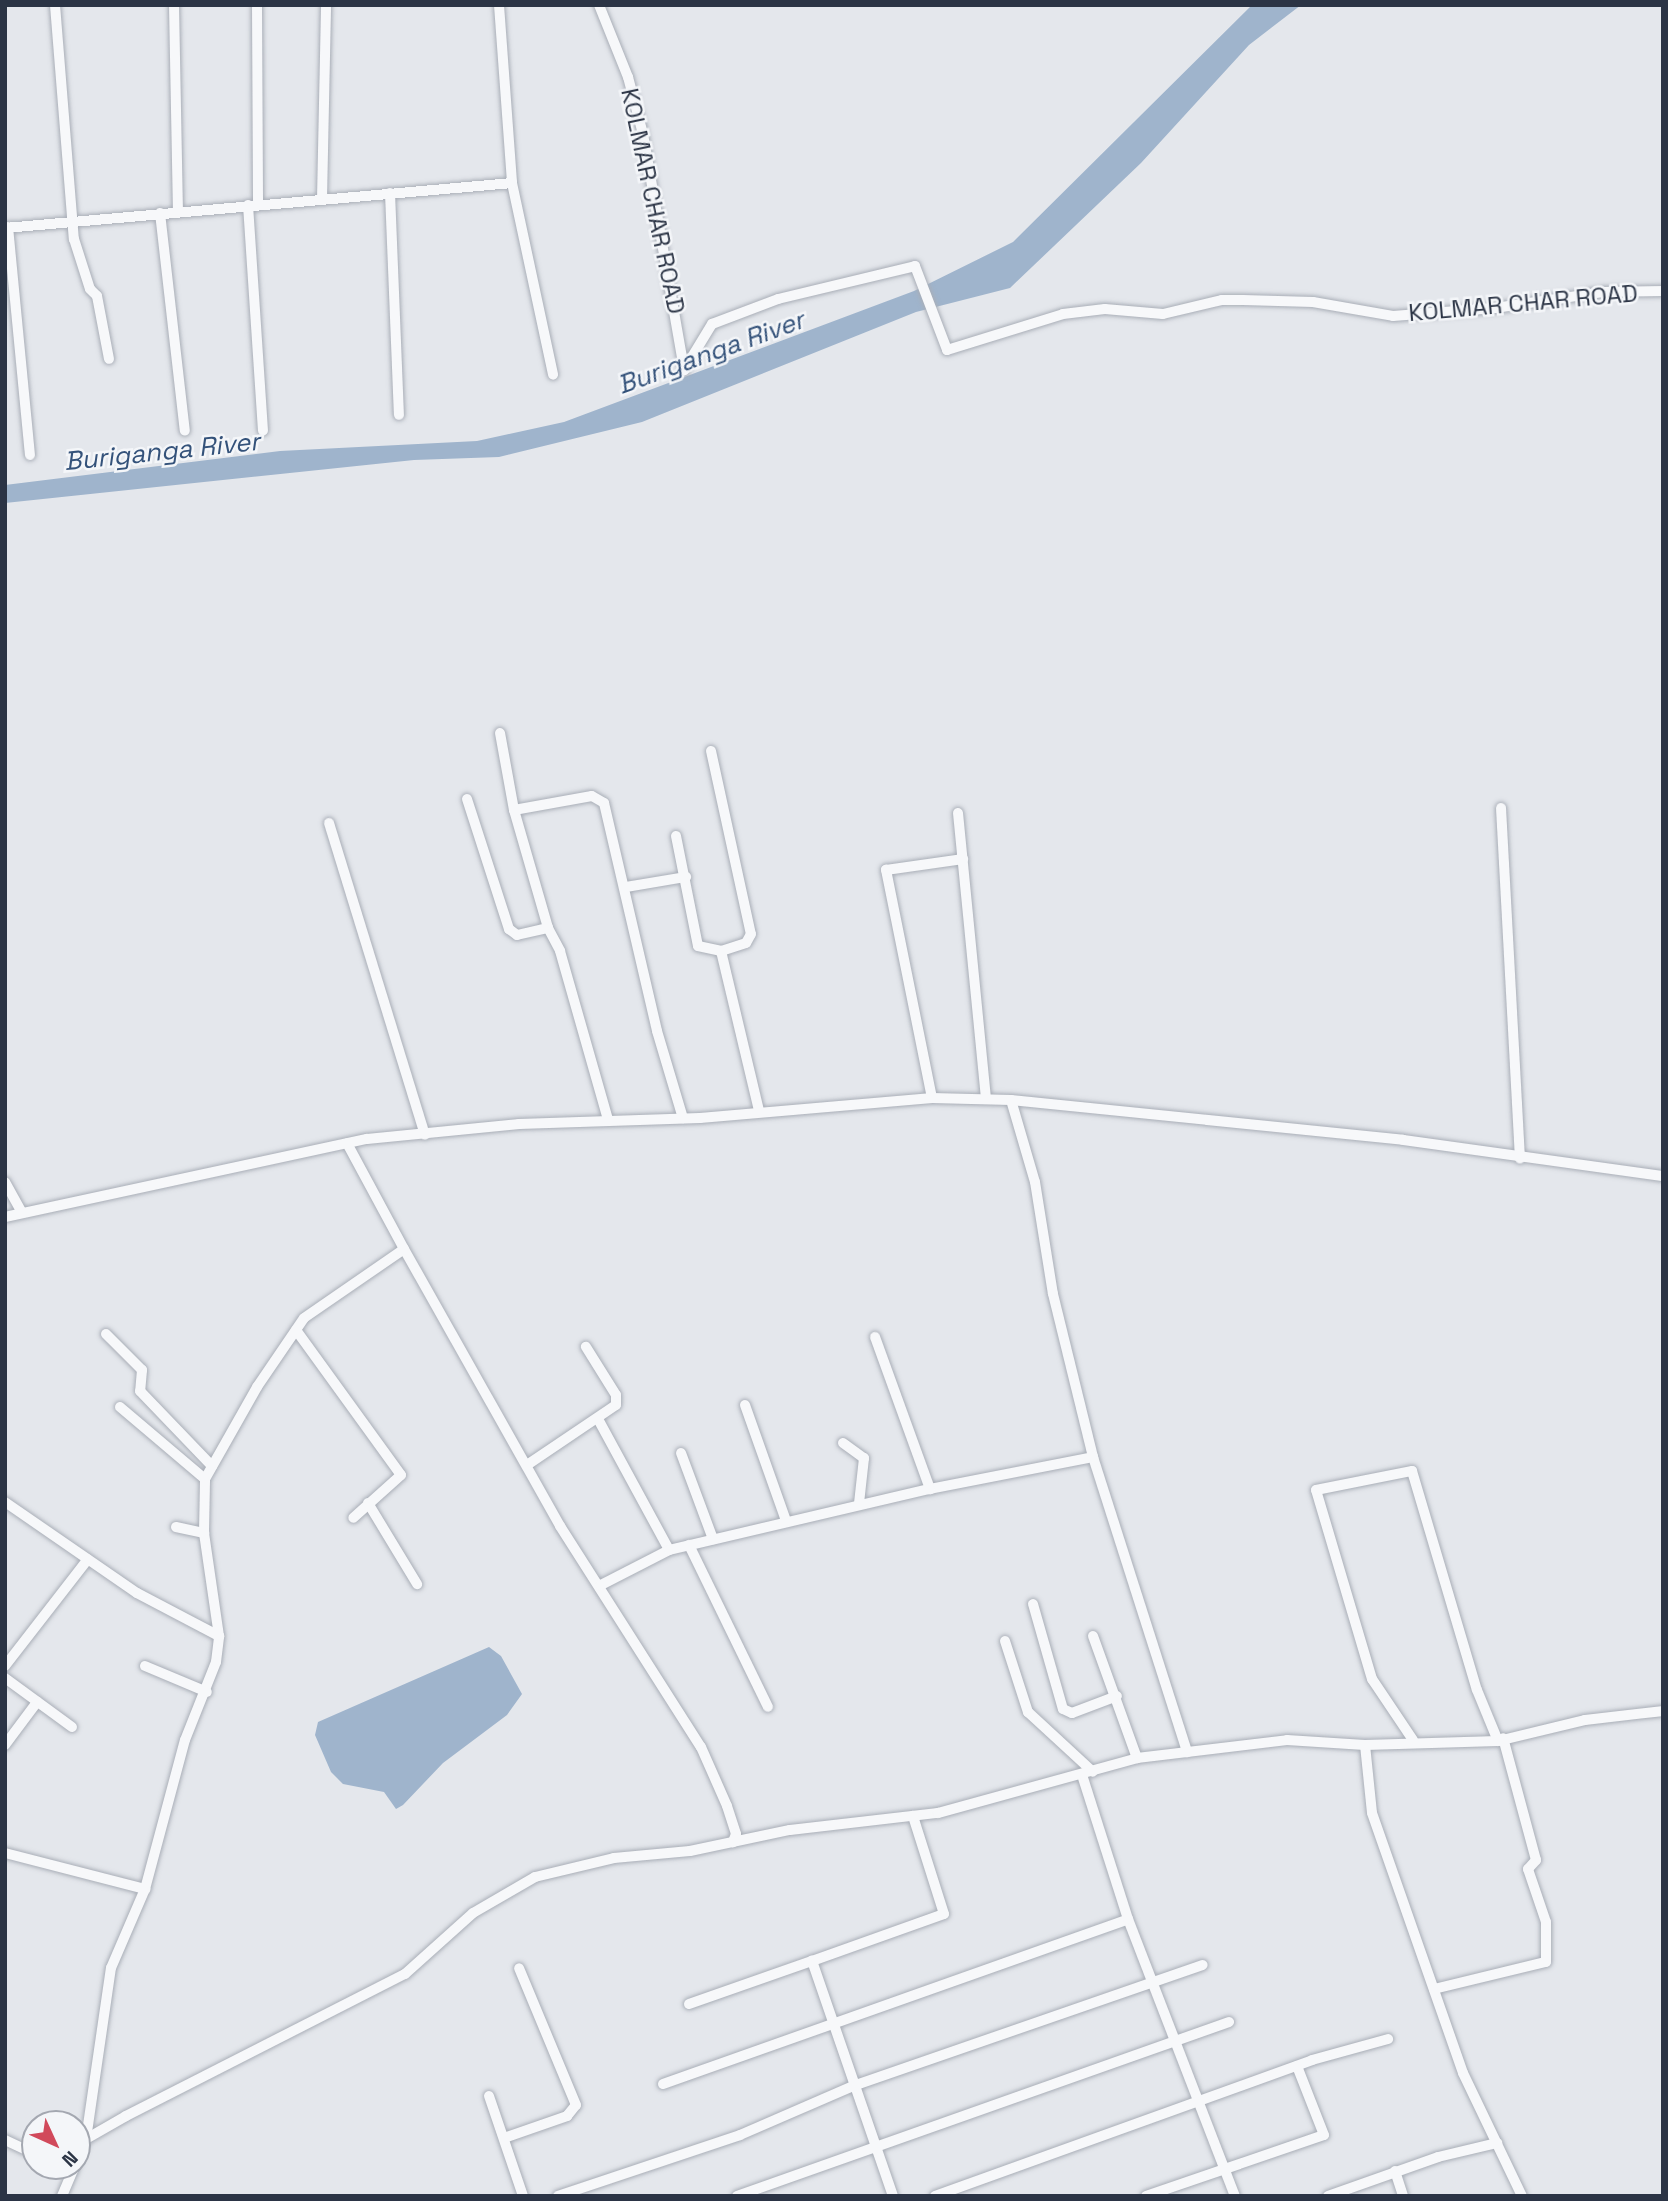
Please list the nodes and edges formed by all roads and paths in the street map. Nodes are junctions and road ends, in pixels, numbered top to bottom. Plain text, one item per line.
1 (55, 5) edge
2 (174, 5) edge
3 (257, 5) edge
4 (326, 5) edge
5 (499, 5) edge
6 (599, 5) edge
7 (512, 183) junction
8 (390, 193) junction
9 (322, 199) junction
10 (253, 205) junction
11 (178, 211) junction
12 (160, 213) junction
13 (72, 220) junction
14 (6, 228) edge
15 (1663, 291) edge
16 (108, 359) dead end
17 (553, 375) dead end
18 (399, 415) dead end
19 (186, 431) dead end
20 (263, 431) dead end
21 (30, 455) dead end
22 (500, 733) dead end
23 (711, 751) dead end
24 (467, 799) dead end
25 (1501, 808) dead end
26 (514, 810) junction
27 (958, 813) dead end
28 (329, 823) dead end
29 (676, 836) dead end
30 (964, 859) junction
31 (686, 877) junction
32 (626, 887) junction
33 (548, 928) junction
34 (721, 951) junction
35 (932, 1098) junction
36 (986, 1099) junction
37 (1011, 1100) junction
38 (760, 1111) junction
39 (683, 1118) junction
40 (608, 1119) junction
41 (425, 1135) junction
42 (347, 1143) junction
43 (1520, 1158) junction
44 (1663, 1176) edge
45 (5, 1182) edge
46 (21, 1211) junction
47 (5, 1217) edge
48 (404, 1249) junction
49 (296, 1330) junction
50 (106, 1334) dead end
51 (875, 1337) dead end
52 (586, 1347) dead end
53 (745, 1405) dead end
54 (120, 1407) dead end
55 (598, 1419) junction
56 (842, 1443) dead end
57 (681, 1453) dead end
58 (1093, 1457) junction
59 (527, 1465) junction
60 (212, 1466) junction
61 (205, 1479) junction
62 (930, 1489) junction
63 (5, 1502) edge
64 (368, 1503) junction
65 (859, 1503) junction
66 (353, 1518) dead end
67 (786, 1521) junction
68 (176, 1527) dead end
69 (204, 1533) junction
70 (713, 1539) junction
71 (689, 1545) junction
72 (669, 1550) junction
73 (88, 1559) junction
74 (417, 1584) dead end
75 (601, 1585) junction
76 (1034, 1604) dead end
77 (219, 1636) junction
78 (1093, 1636) dead end
79 (1005, 1641) dead end
80 (5, 1666) edge
81 (145, 1666) dead end
82 (5, 1678) edge
83 (206, 1692) junction
84 (1117, 1696) junction
85 (37, 1702) junction
86 (768, 1707) dead end
87 (1663, 1711) edge
88 (72, 1727) dead end
89 (1500, 1739) junction
90 (1413, 1740) junction
91 (5, 1745) edge
92 (1365, 1745) junction
93 (1187, 1752) junction
94 (1137, 1758) junction
95 (1093, 1772) junction
96 (1082, 1775) junction
97 (913, 1816) junction
98 (733, 1842) junction
99 (5, 1853) edge
100 (145, 1889) junction
101 (1128, 1919) junction
102 (812, 1961) junction
103 (1203, 1965) dead end
104 (519, 1968) dead end
105 (1151, 1983) junction
106 (1434, 1989) junction
107 (689, 2004) dead end
108 (833, 2022) junction
109 (1229, 2022) dead end
110 (1388, 2039) dead end
111 (1172, 2042) junction
112 (1297, 2066) junction
113 (663, 2084) dead end
114 (853, 2086) junction
115 (489, 2096) dead end
116 (1197, 2101) junction
117 (90, 2110) edge
118 (91, 2136) edge
119 (504, 2138) junction
120 (5, 2140) edge
121 (1497, 2143) junction
122 (21, 2147) edge
123 (876, 2147) junction
124 (1225, 2169) junction
125 (1395, 2171) junction
126 (523, 2196) edge
127 (558, 2196) edge
128 (737, 2196) edge
129 (893, 2196) edge
130 (935, 2196) edge
131 (1146, 2196) edge
132 (1235, 2196) edge
133 (1328, 2196) edge
134 (1403, 2196) edge
135 (1522, 2196) edge

1 - 13 street
2 - 11 street
3 - 10 street
4 - 9 street
5 - 7 street
6 - 15 street, KOLMAR CHAR ROAD
7 - 8 street
7 - 17 street
8 - 9 street
8 - 18 street
9 - 10 street
10 - 11 street
10 - 20 street
11 - 12 street
12 - 13 street
12 - 19 street
13 - 14 street
13 - 16 street
14 - 21 street
22 - 26 street
23 - 34 street
24 - 33 street
25 - 43 street
26 - 32 street
26 - 33 street
27 - 30 street
28 - 41 street
29 - 31 street
30 - 35 street
30 - 36 street
31 - 32 street
31 - 34 street
32 - 39 street
33 - 40 street
34 - 38 street
35 - 36 street
35 - 38 street
36 - 37 street
37 - 43 street
37 - 58 street
38 - 39 street
39 - 40 street
40 - 41 street
41 - 42 street
42 - 46 street
42 - 48 street
43 - 44 street
45 - 46 street
46 - 47 street
48 - 49 street
48 - 59 street
49 - 60 street
49 - 64 street
50 - 60 street
51 - 62 street
52 - 55 street
53 - 67 street
54 - 61 street
55 - 59 street
55 - 72 street
56 - 65 street
57 - 70 street
58 - 62 street
58 - 93 street
59 - 75 street
60 - 61 street
61 - 69 street
62 - 65 street
63 - 73 street
64 - 66 street
64 - 74 street
65 - 67 street
67 - 70 street
68 - 69 street
69 - 77 street
70 - 71 street
71 - 72 street
71 - 86 street
72 - 75 street
73 - 77 street
73 - 80 street
75 - 98 street
76 - 84 street
77 - 83 street
78 - 84 street
79 - 95 street
81 - 83 street
82 - 85 street
83 - 100 street
84 - 94 street
85 - 88 street
85 - 91 street
87 - 89 street
89 - 90 street
89 - 90 street
89 - 106 street
90 - 92 street
92 - 93 street
92 - 106 street
93 - 94 street
94 - 95 street
95 - 96 street
96 - 97 street
96 - 101 street
97 - 98 street
97 - 102 street
98 - 118 street
99 - 100 street
100 - 117 street
101 - 105 street
101 - 108 street
102 - 107 street
102 - 108 street
103 - 105 street
104 - 119 street
105 - 111 street
105 - 114 street
106 - 121 street
108 - 113 street
108 - 114 street
109 - 111 street
110 - 112 street
111 - 116 street
111 - 123 street
112 - 116 street
112 - 124 street
114 - 123 street
114 - 127 street
115 - 119 street
116 - 124 street
116 - 130 street
119 - 126 street
120 - 122 street
121 - 125 street
121 - 135 street
123 - 128 street
123 - 129 street
124 - 131 street
124 - 132 street
125 - 133 street
125 - 134 street

